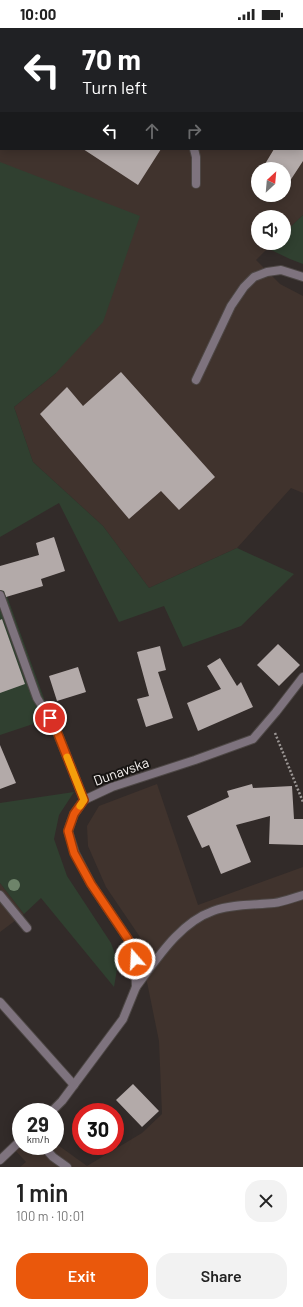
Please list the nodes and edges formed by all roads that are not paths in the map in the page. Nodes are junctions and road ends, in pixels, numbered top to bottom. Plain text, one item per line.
1 (194, 150) edge
2 (196, 184) dead end
3 (303, 277) edge
4 (196, 380) dead end
5 (0, 595) edge
6 (303, 677) edge
7 (84, 800) junction
8 (303, 895) edge
9 (1, 897) edge
10 (27, 928) dead end
11 (136, 987) junction
12 (0, 1002) edge
13 (74, 1085) junction
14 (60, 1103) edge
15 (12, 1149) edge
16 (51, 1155) edge
17 (0, 1160) edge
18 (67, 1167) edge

1 - 2 street
3 - 4 street
5 - 7 street
6 - 7 street, Dunavska
7 - 11 street, Dunavska
8 - 11 street
9 - 10 street
11 - 13 street, Dunavska
12 - 13 street
13 - 14 street, Dunavska
15 - 17 street
16 - 18 street

